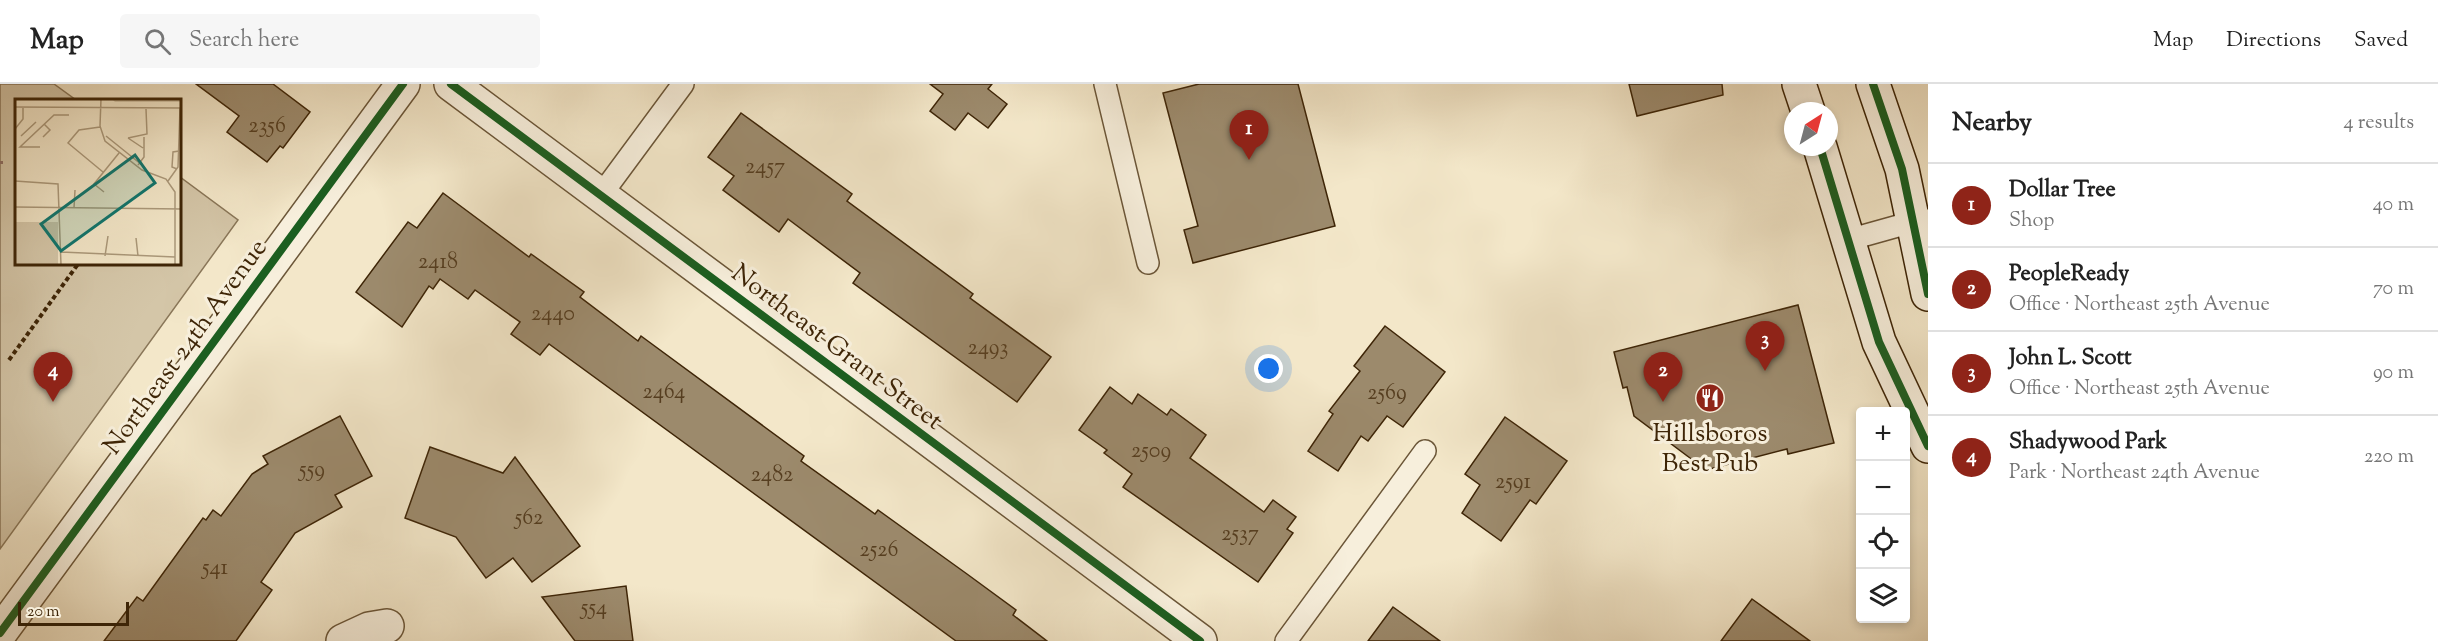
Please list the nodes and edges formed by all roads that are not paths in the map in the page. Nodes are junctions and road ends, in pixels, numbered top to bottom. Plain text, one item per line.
1 (403, 84) edge
2 (451, 84) edge
3 (683, 84) edge
4 (1105, 84) edge
5 (1799, 84) edge
6 (1873, 84) edge
7 (1805, 102) edge
8 (1823, 156) edge
9 (601, 195) junction
10 (1920, 220) edge
11 (1848, 240) junction
12 (1148, 263) dead end
13 (1928, 294) edge
14 (1928, 446) edge
15 (1425, 451) dead end
16 (387, 627) dead end
17 (0, 633) edge
18 (343, 641) edge
19 (1200, 641) edge
20 (1286, 641) edge

1 - 17 street, Northeast 24th Avenue
2 - 9 street, Northeast Grant Street
3 - 9 lane
4 - 12 lane
5 - 7 street
6 - 10 street
8 - 11 street
9 - 19 street, Northeast Grant Street
10 - 11 lane
10 - 13 street
11 - 14 street
15 - 20 lane
16 - 18 street

